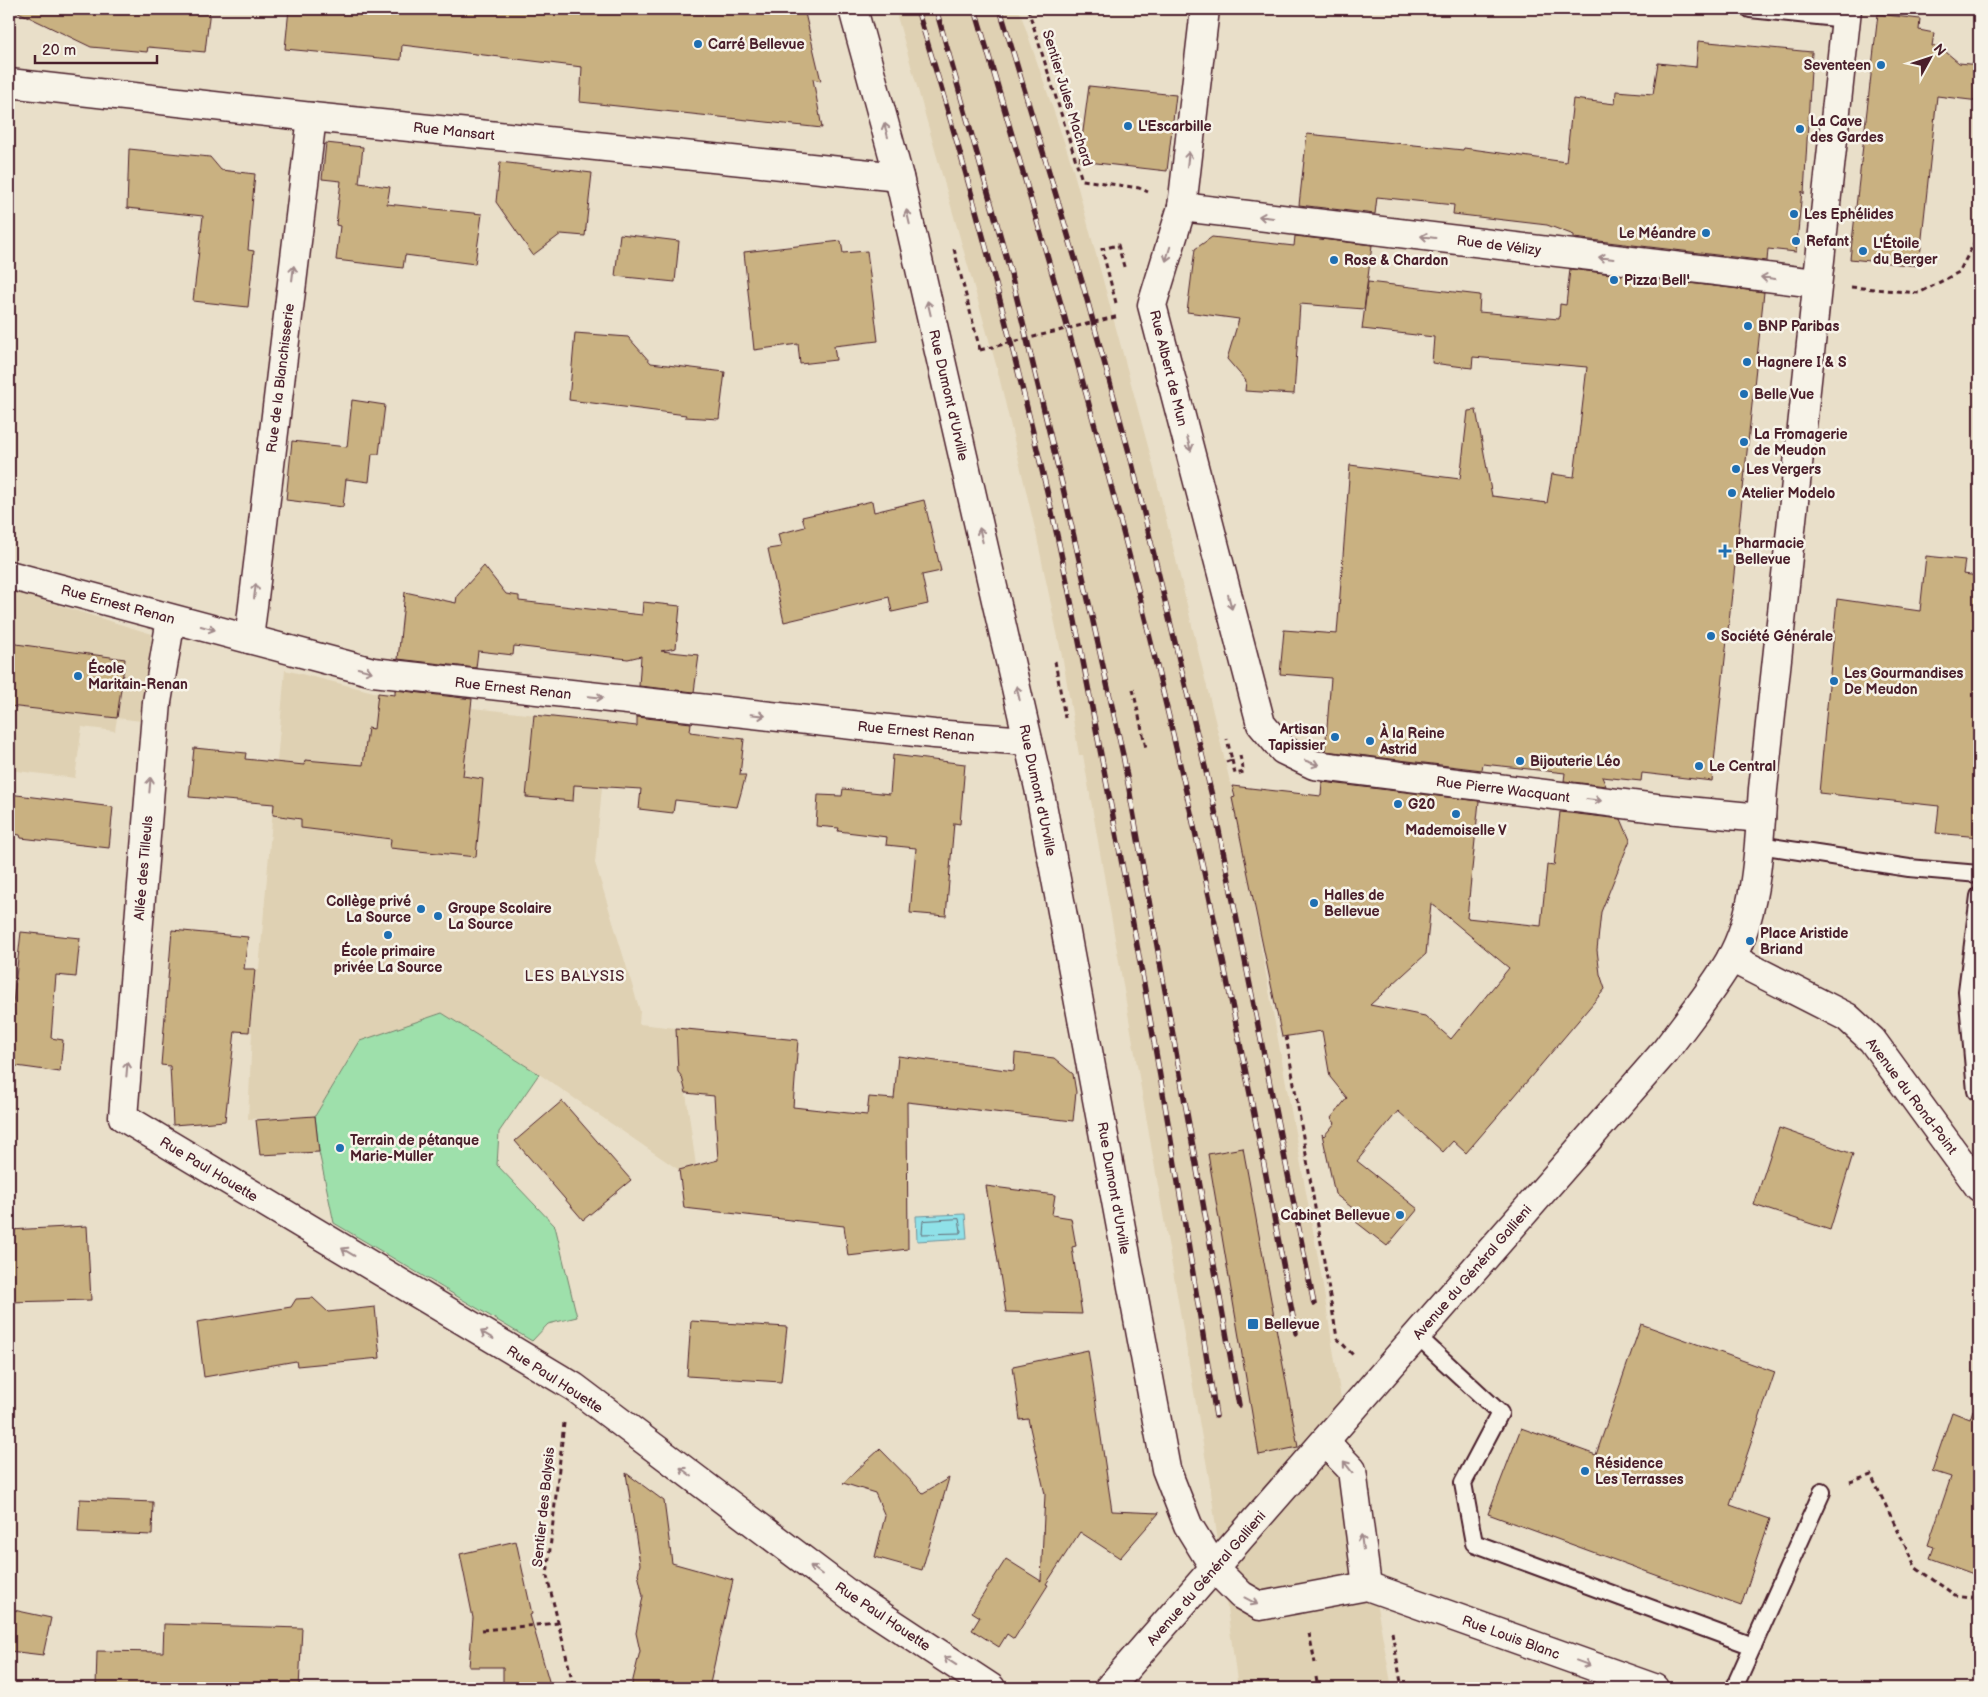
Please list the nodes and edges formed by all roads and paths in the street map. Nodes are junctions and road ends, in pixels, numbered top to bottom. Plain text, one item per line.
1 (853, 9) edge
2 (1028, 9) edge
3 (1205, 9) edge
4 (1750, 9) edge
5 (1846, 14) edge
6 (9, 83) edge
7 (312, 117) junction
8 (899, 177) junction
9 (1182, 207) junction
10 (1979, 234) edge
11 (961, 268) dead end
12 (1126, 276) dead end
13 (1816, 284) junction
14 (9, 575) edge
15 (171, 619) junction
16 (249, 639) junction
17 (1055, 662) dead end
18 (1133, 689) dead end
19 (1066, 718) dead end
20 (1262, 724) joint
21 (1028, 741) junction
22 (1228, 746) dead end
23 (1146, 748) dead end
24 (1232, 760) junction
25 (1226, 762) dead end
26 (1235, 774) dead end
27 (1761, 818) junction
28 (1759, 845) junction
29 (1979, 874) edge
30 (1979, 896) edge
31 (1731, 958) junction
32 (1286, 1036) dead end
33 (1979, 1091) edge
34 (123, 1117) joint
35 (1979, 1187) edge
36 (1417, 1336) junction
37 (1377, 1381) junction
38 (574, 1388) junction
39 (1325, 1442) junction
40 (1822, 1492) joint
41 (1215, 1569) junction
42 (1367, 1586) junction
43 (1979, 1598) edge
44 (558, 1623) junction
45 (1308, 1628) dead end
46 (482, 1630) dead end
47 (1391, 1631) dead end
48 (1753, 1646) junction
49 (1315, 1662) dead end
50 (1316, 1677) dead end
51 (574, 1688) edge
52 (991, 1688) edge
53 (1109, 1688) edge
54 (1318, 1688) edge
55 (1402, 1688) edge
56 (1654, 1688) edge
57 (1734, 1688) edge

8 -> 1 street, Rue Dumont d'Urville
2 - 9 path, Sentier Jules Machard
9 -> 3 street, Rue Albert de Mun
4 - 5 lane
5 - 13 street, Avenue du Général Gallieni
6 - 7 street, Rue Mansart
7 - 8 street, Rue Mansart
16 -> 7 street, Rue de la Blanchisserie
21 -> 8 street, Rue Dumont d'Urville
13 -> 9 street, Rue de Vélizy
9 -> 20 street, Rue Albert de Mun
10 - 13 path
11 - 12 path, bridge
13 - 27 street, Avenue du Général Gallieni
14 - 15 street, Rue Ernest Renan
15 -> 16 street, Rue Ernest Renan
34 -> 15 street, Allée des Tilleuls
16 -> 21 street, Rue Ernest Renan
17 - 19 path
18 - 23 path
20 -> 27 street, Rue Pierre Wacquant
21 - 41 street, Rue Dumont d'Urville
22 - 24 path
24 - 25 path
24 - 26 path
27 - 28 street, Avenue du Général Gallieni
28 - 29 lane
28 - 31 street, Avenue du Général Gallieni
30 - 33 lane
31 - 35 street, Avenue du Rond-Point
31 - 36 street, Avenue du Général Gallieni
32 - 37 path
38 -> 34 street, Rue Paul Houette
36 - 37 street, Avenue du Général Gallieni
36 - 48 lane
37 - 39 street, Avenue du Général Gallieni
38 - 44 path, Sentier des Balysis
52 -> 38 street, Rue Paul Houette
39 - 41 street, Avenue du Général Gallieni
42 -> 39 street
40 - 43 path
40 - 48 lane
41 -> 42 street
41 - 53 street, Avenue du Général Gallieni
42 -> 56 street, Rue Louis Blanc
44 - 46 path
44 - 51 path, Sentier des Balysis
45 - 49 path
47 - 55 path
48 - 57 lane
50 - 54 path

